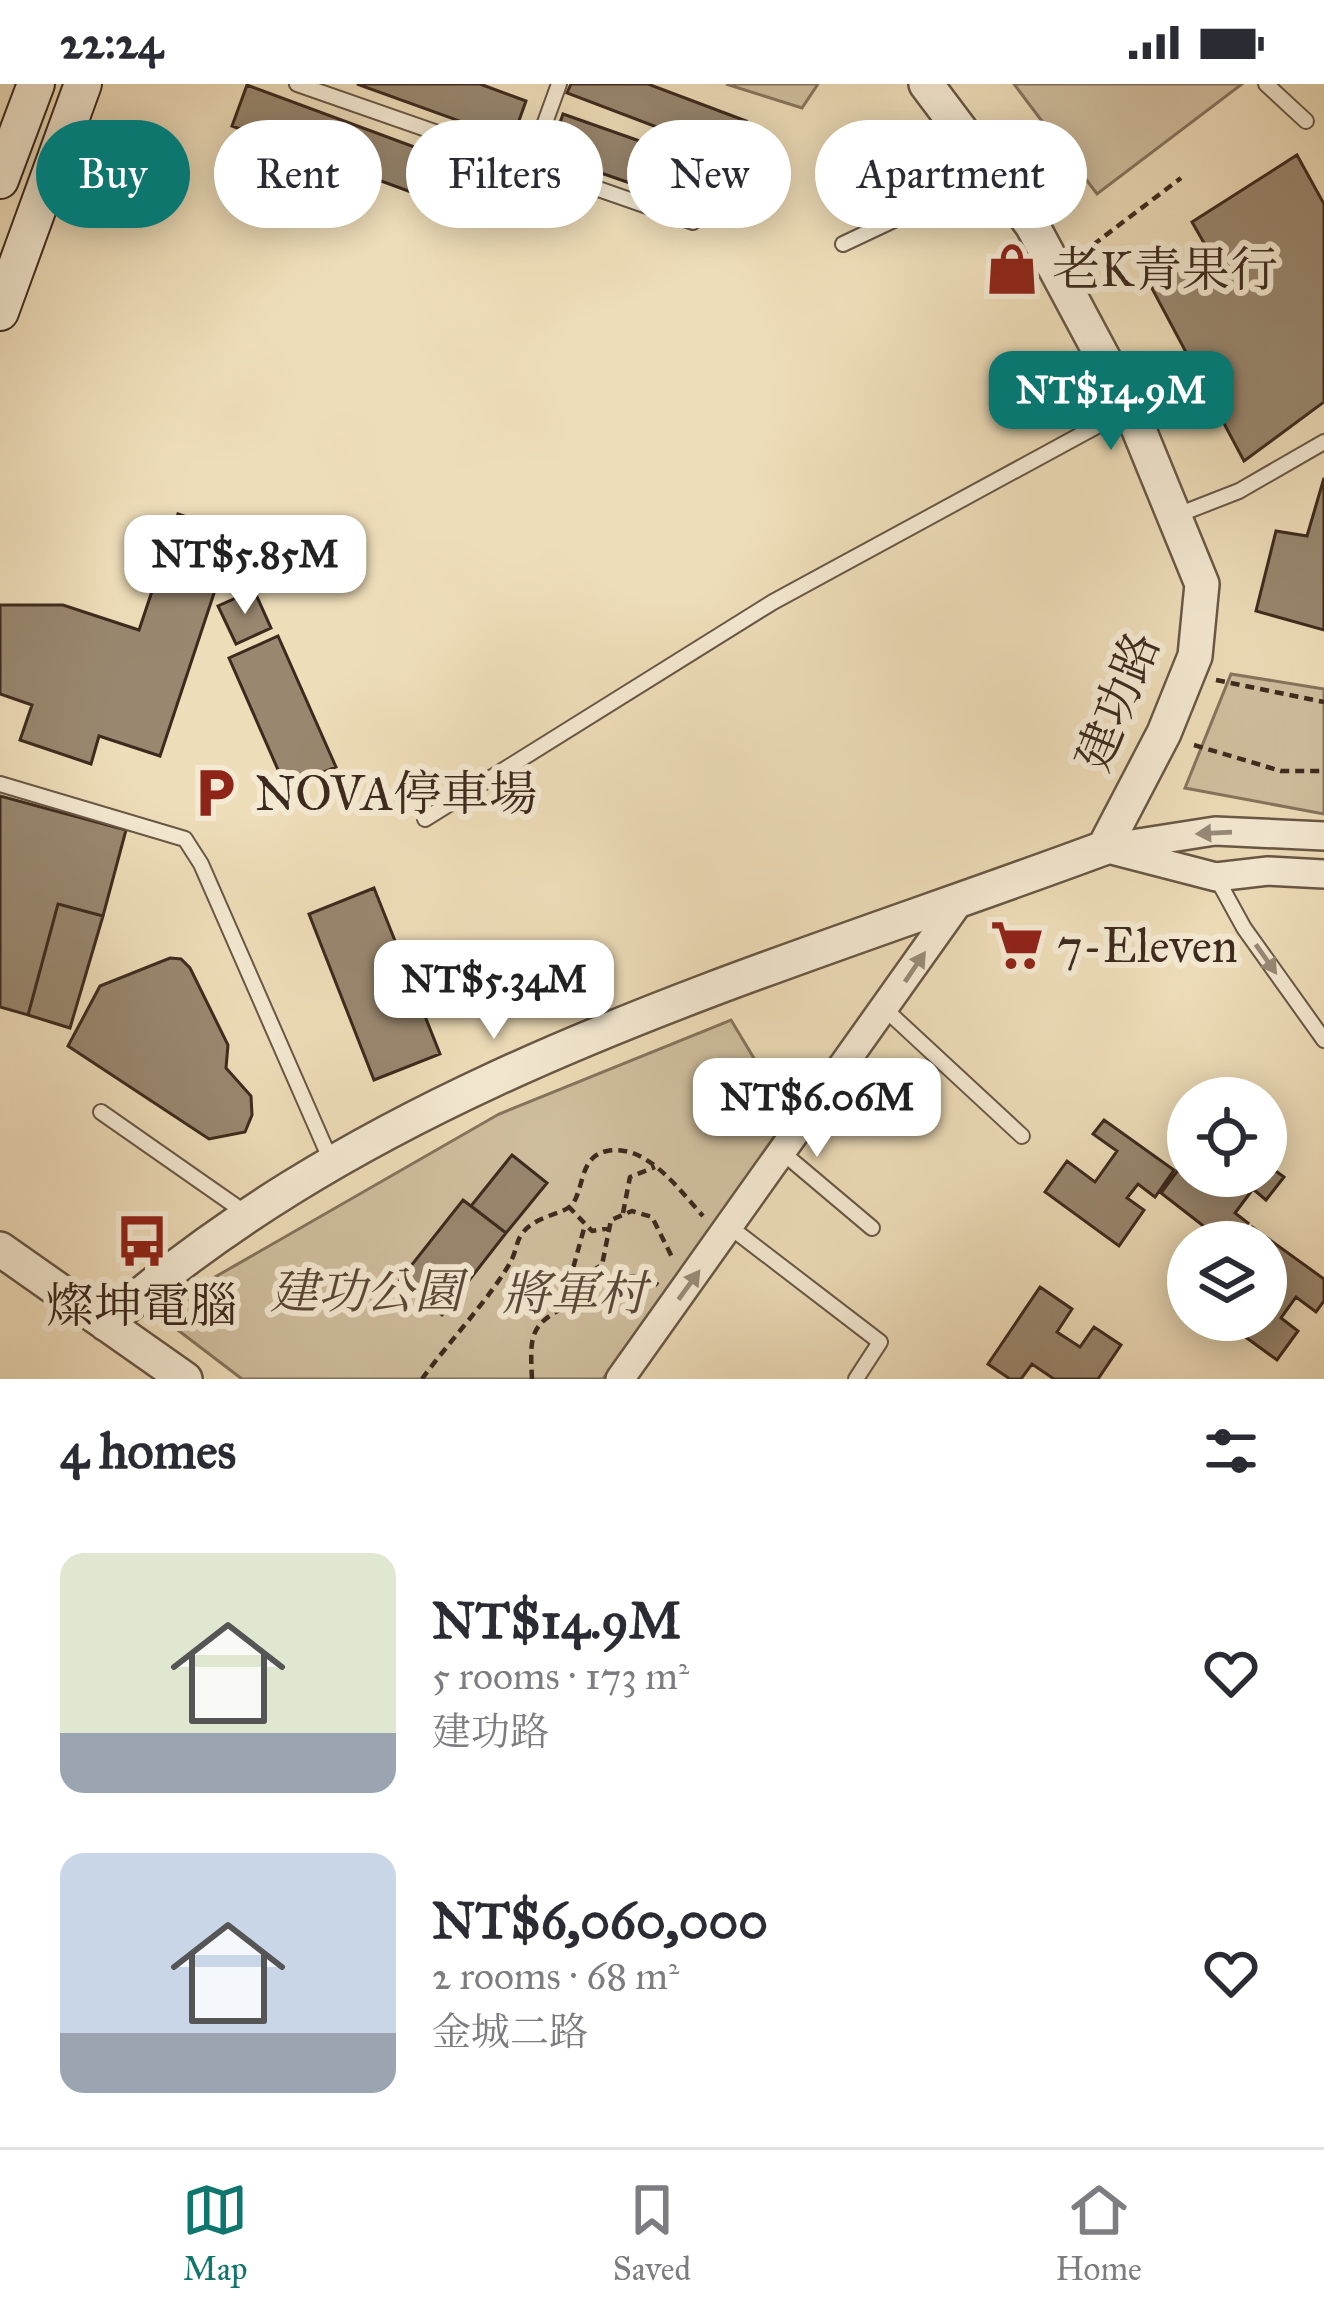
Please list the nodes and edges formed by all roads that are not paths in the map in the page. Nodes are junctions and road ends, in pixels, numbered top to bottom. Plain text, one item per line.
1 (36, 84) edge
2 (83, 84) edge
3 (297, 84) edge
4 (559, 84) edge
5 (926, 84) edge
6 (1266, 84) edge
7 (546, 120) edge
8 (953, 120) edge
9 (406, 121) edge
10 (1306, 121) dead end
11 (0, 180) edge
12 (877, 228) edge
13 (1034, 228) edge
14 (843, 244) dead end
15 (0, 312) edge
16 (1130, 408) junction
17 (1324, 442) edge
18 (1174, 516) junction
19 (0, 784) edge
20 (425, 819) dead end
21 (1324, 836) edge
22 (1104, 848) junction
23 (1324, 874) edge
24 (1216, 877) junction
25 (959, 902) junction
26 (886, 1010) junction
27 (1323, 1038) edge
28 (101, 1112) dead end
29 (1022, 1136) dead end
30 (783, 1153) junction
31 (332, 1163) junction
32 (248, 1214) junction
33 (723, 1228) junction
34 (872, 1228) dead end
35 (0, 1249) edge
36 (106, 1324) junction
37 (162, 1372) edge
38 (620, 1379) edge
39 (856, 1379) edge

1 - 11 main road
2 - 15 main road
3 - 9 lane
4 - 7 lane
5 - 8 street, 建功路
6 - 10 lane
12 - 14 lane
13 - 16 street, 建功路
16 - 18 street, 建功路
16 - 20 lane
17 - 18 lane
18 - 22 street, 建功路
19 - 31 lane
21 -> 22 street
22 - 24 street
22 - 25 street
23 - 24 street
24 -> 27 lane
26 -> 25 street
25 - 31 street
26 - 29 lane
26 - 30 street
28 - 32 lane
30 - 33 street
30 - 34 lane
31 - 32 street
32 - 36 street
38 -> 33 street
33 - 39 lane
35 - 36 street
36 - 37 street

